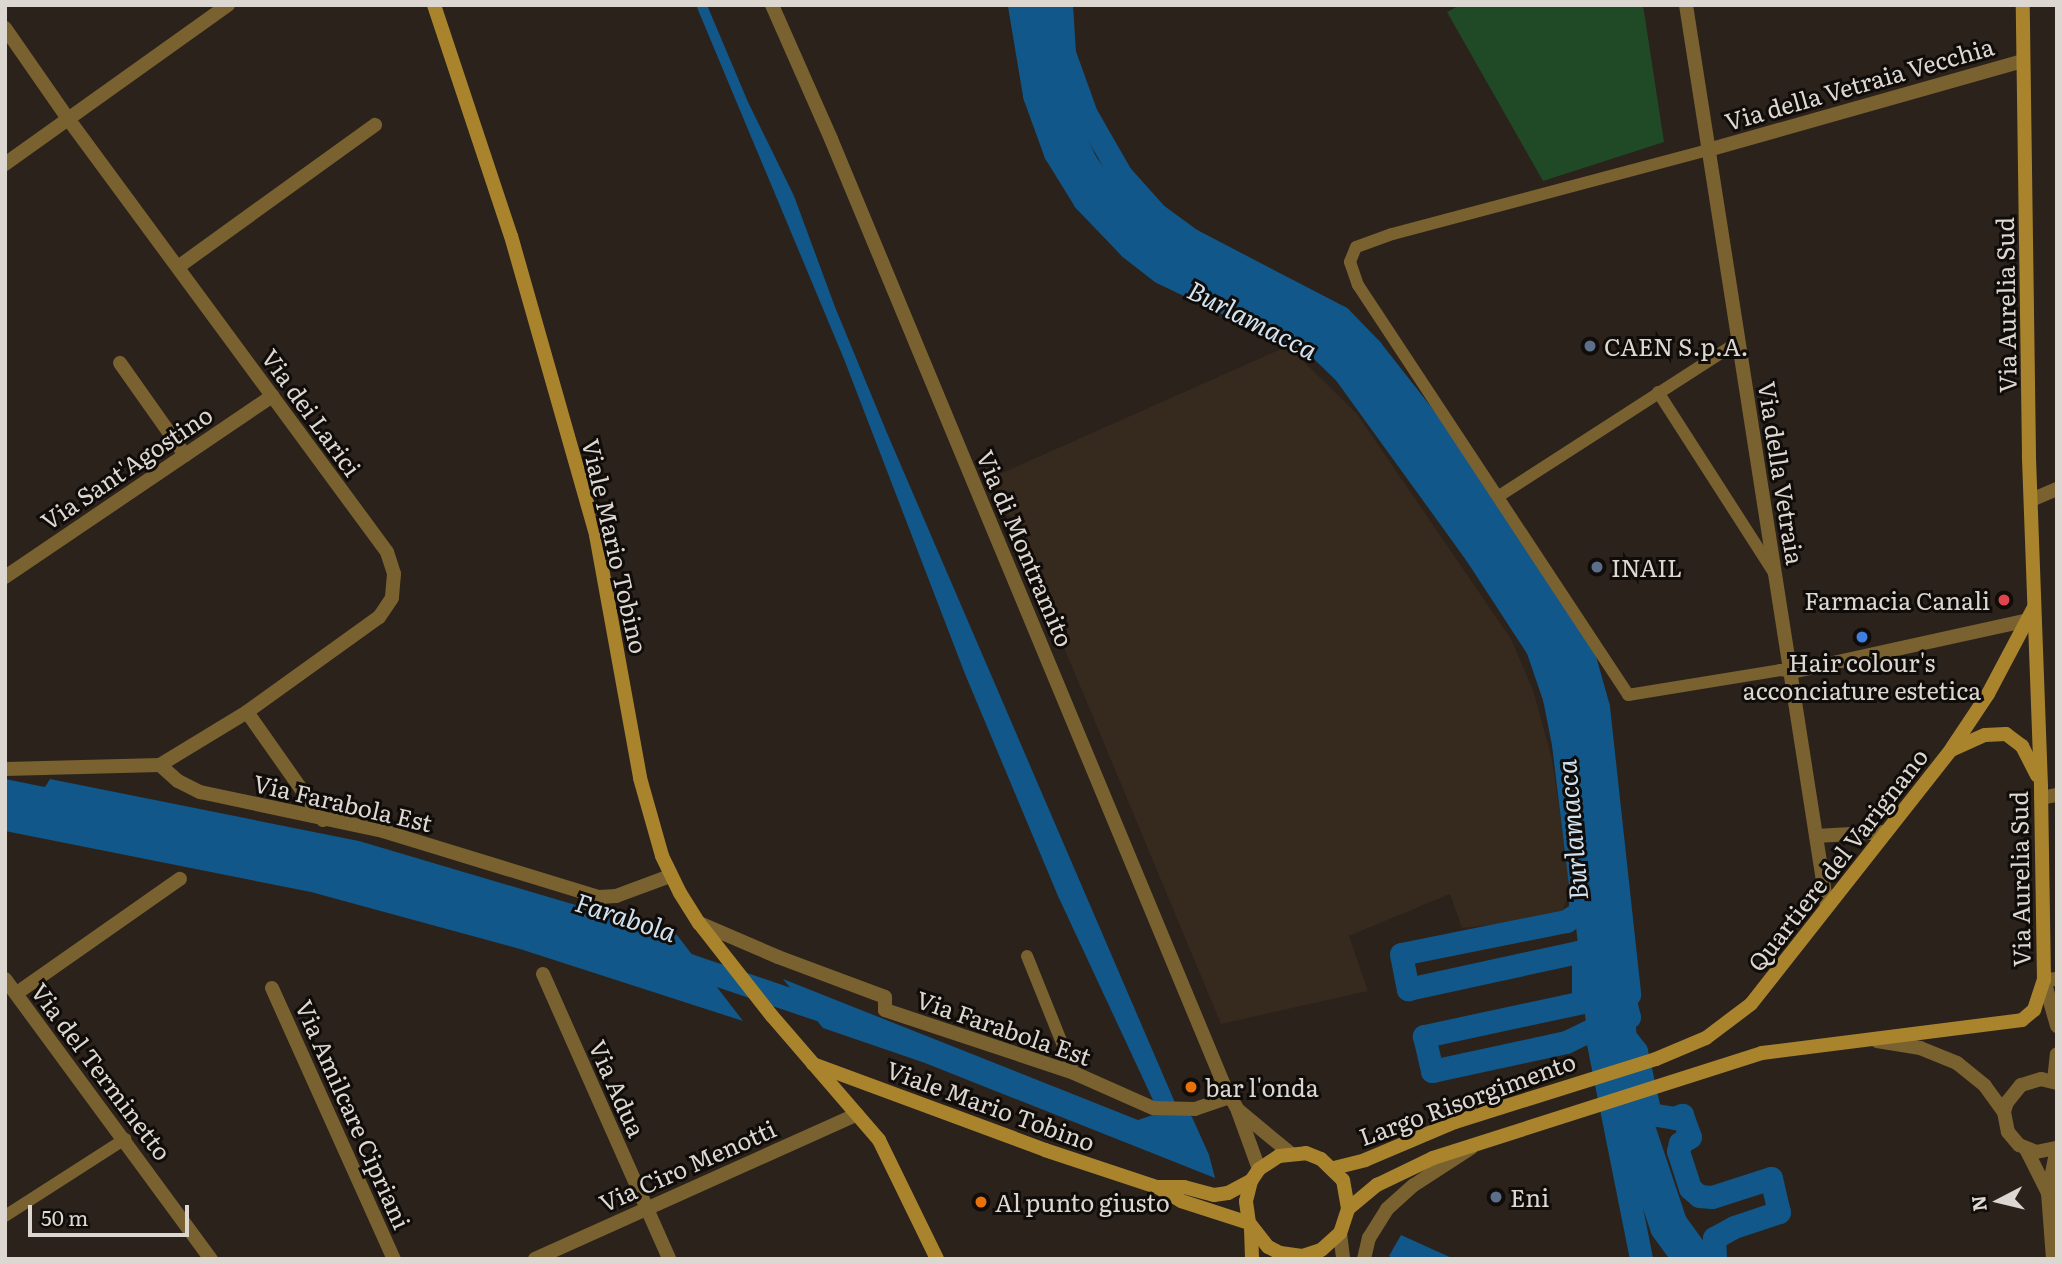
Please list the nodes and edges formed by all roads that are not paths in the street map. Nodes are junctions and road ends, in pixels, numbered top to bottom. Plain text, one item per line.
1 (228, 5) edge
2 (434, 5) edge
3 (772, 5) edge
4 (1686, 5) edge
5 (2023, 5) edge
6 (5, 28) edge
7 (2023, 61) junction
8 (69, 120) junction
9 (375, 125) dead end
10 (1708, 150) junction
11 (5, 164) edge
12 (178, 267) junction
13 (1738, 342) junction
14 (120, 363) dead end
15 (1658, 392) junction
16 (272, 396) junction
17 (185, 455) junction
18 (2057, 489) edge
19 (1499, 496) junction
20 (2031, 500) junction
21 (5, 577) edge
22 (1776, 577) junction
23 (2035, 604) junction
24 (2029, 620) junction
25 (1792, 672) junction
26 (247, 712) junction
27 (1951, 750) junction
28 (160, 765) junction
29 (5, 769) edge
30 (2041, 792) junction
31 (2057, 795) edge
32 (323, 820) junction
33 (1886, 832) junction
34 (1816, 836) junction
35 (670, 876) junction
36 (180, 879) dead end
37 (1827, 906) junction
38 (699, 923) junction
39 (1027, 956) dead end
40 (543, 974) dead end
41 (5, 979) edge
42 (2050, 980) edge
43 (272, 988) dead end
44 (17, 993) junction
45 (2057, 1026) edge
46 (1877, 1041) junction
47 (2057, 1054) edge
48 (1656, 1059) joint
49 (811, 1063) junction
50 (1074, 1073) junction
51 (2055, 1082) edge
52 (1234, 1103) junction
53 (2004, 1112) junction
54 (857, 1114) junction
55 (125, 1139) junction
56 (1474, 1146) junction
57 (2057, 1148) edge
58 (2026, 1149) junction
59 (1290, 1153) junction
60 (1334, 1168) junction
61 (1255, 1175) junction
62 (1157, 1187) junction
63 (2048, 1194) junction
64 (646, 1208) junction
65 (1348, 1209) junction
66 (5, 1216) edge
67 (1250, 1225) junction
68 (1340, 1233) junction
69 (1314, 1256) edge
70 (1291, 1257) edge
71 (211, 1259) edge
72 (394, 1259) edge
73 (535, 1259) edge
74 (669, 1259) edge
75 (937, 1259) edge
76 (1252, 1259) edge
77 (1343, 1259) edge
78 (1364, 1259) edge
79 (2053, 1259) edge

1 - 8 street
2 - 35 main road, Viale Mario Tobino
3 - 52 street, Via di Montramito
4 - 10 street, Via della Vetraia
5 - 7 main road, Via Aurelia Sud
6 - 8 street, Via dei Larici
7 - 10 street, Via della Vetraia Vecchia
7 - 20 main road, Via Aurelia Sud
8 - 11 street
8 - 12 street, Via dei Larici
9 - 12 street
10 - 13 street, Via della Vetraia
10 - 19 lane
12 - 16 street, Via dei Larici
13 - 15 lane
13 - 22 street, Via della Vetraia
14 - 17 street
15 - 19 lane
15 - 22 lane
16 - 17 street, Via Sant'Agostino
16 - 26 street, Via dei Larici
17 - 21 street, Via Sant'Agostino
18 - 20 street
19 - 25 lane
20 - 23 main road, Via Aurelia Sud
22 - 25 street, Via della Vetraia
23 - 24 main road, Via Aurelia Sud
23 - 30 main road, Via Aurelia Sud
24 - 25 street
24 - 27 main road, Via Aurelia Sud
25 - 34 street, Via della Vetraia
26 - 28 street, Via dei Larici
26 - 32 street
27 - 30 main road, Quartiere del Varignano
27 - 33 main road, Quartiere del Varignano
28 - 29 street
28 - 32 street, Via Farabola Est
30 - 31 street
30 - 42 main road, Via Aurelia Sud
32 - 35 street, Via Farabola Est
33 - 34 street
33 - 37 main road, Quartiere del Varignano
34 - 37 street, Via della Vetraia
35 - 38 main road, Viale Mario Tobino
36 - 44 street
37 - 48 main road, Quartiere del Varignano
38 - 49 main road, Viale Mario Tobino
38 - 50 street, Via Farabola Est
39 - 50 lane
40 - 64 street, Via Adua
41 - 44 street, Via del Terminetto
42 - 45 street, Via Aurelia Sud
42 - 46 main road
43 - 72 street, Via Amilcare Cipriani
44 - 55 street, Via del Terminetto
46 - 53 street
46 - 56 main road, Largo Risorgimento
47 - 51 street
48 - 60 main road, Largo Risorgimento
49 - 54 main road, Viale Mario Tobino
49 - 62 main road, Viale Mario Tobino
50 - 52 street, Via Farabola Est
51 - 53 street
52 - 59 street, Via di Montramito
52 - 61 street, Via di Montramito
53 - 58 street
54 - 64 street, Via Ciro Menotti
54 - 75 main road, Viale Mario Tobino
55 - 66 lane
55 - 71 street, Via del Terminetto
56 - 65 main road, Largo Risorgimento
56 - 78 street, Largo Risorgimento
57 - 58 street
57 - 63 street
58 - 63 street
59 - 60 main road
59 - 61 main road
60 - 65 main road
61 - 62 main road, Viale Mario Tobino
61 - 67 main road
62 - 67 main road, Viale Mario Tobino
63 - 79 street
64 - 73 street, Via Ciro Menotti
64 - 74 street, Via Adua
65 - 68 main road
67 - 70 main road
67 - 76 main road
68 - 69 main road
68 - 77 street
69 - 70 main road

